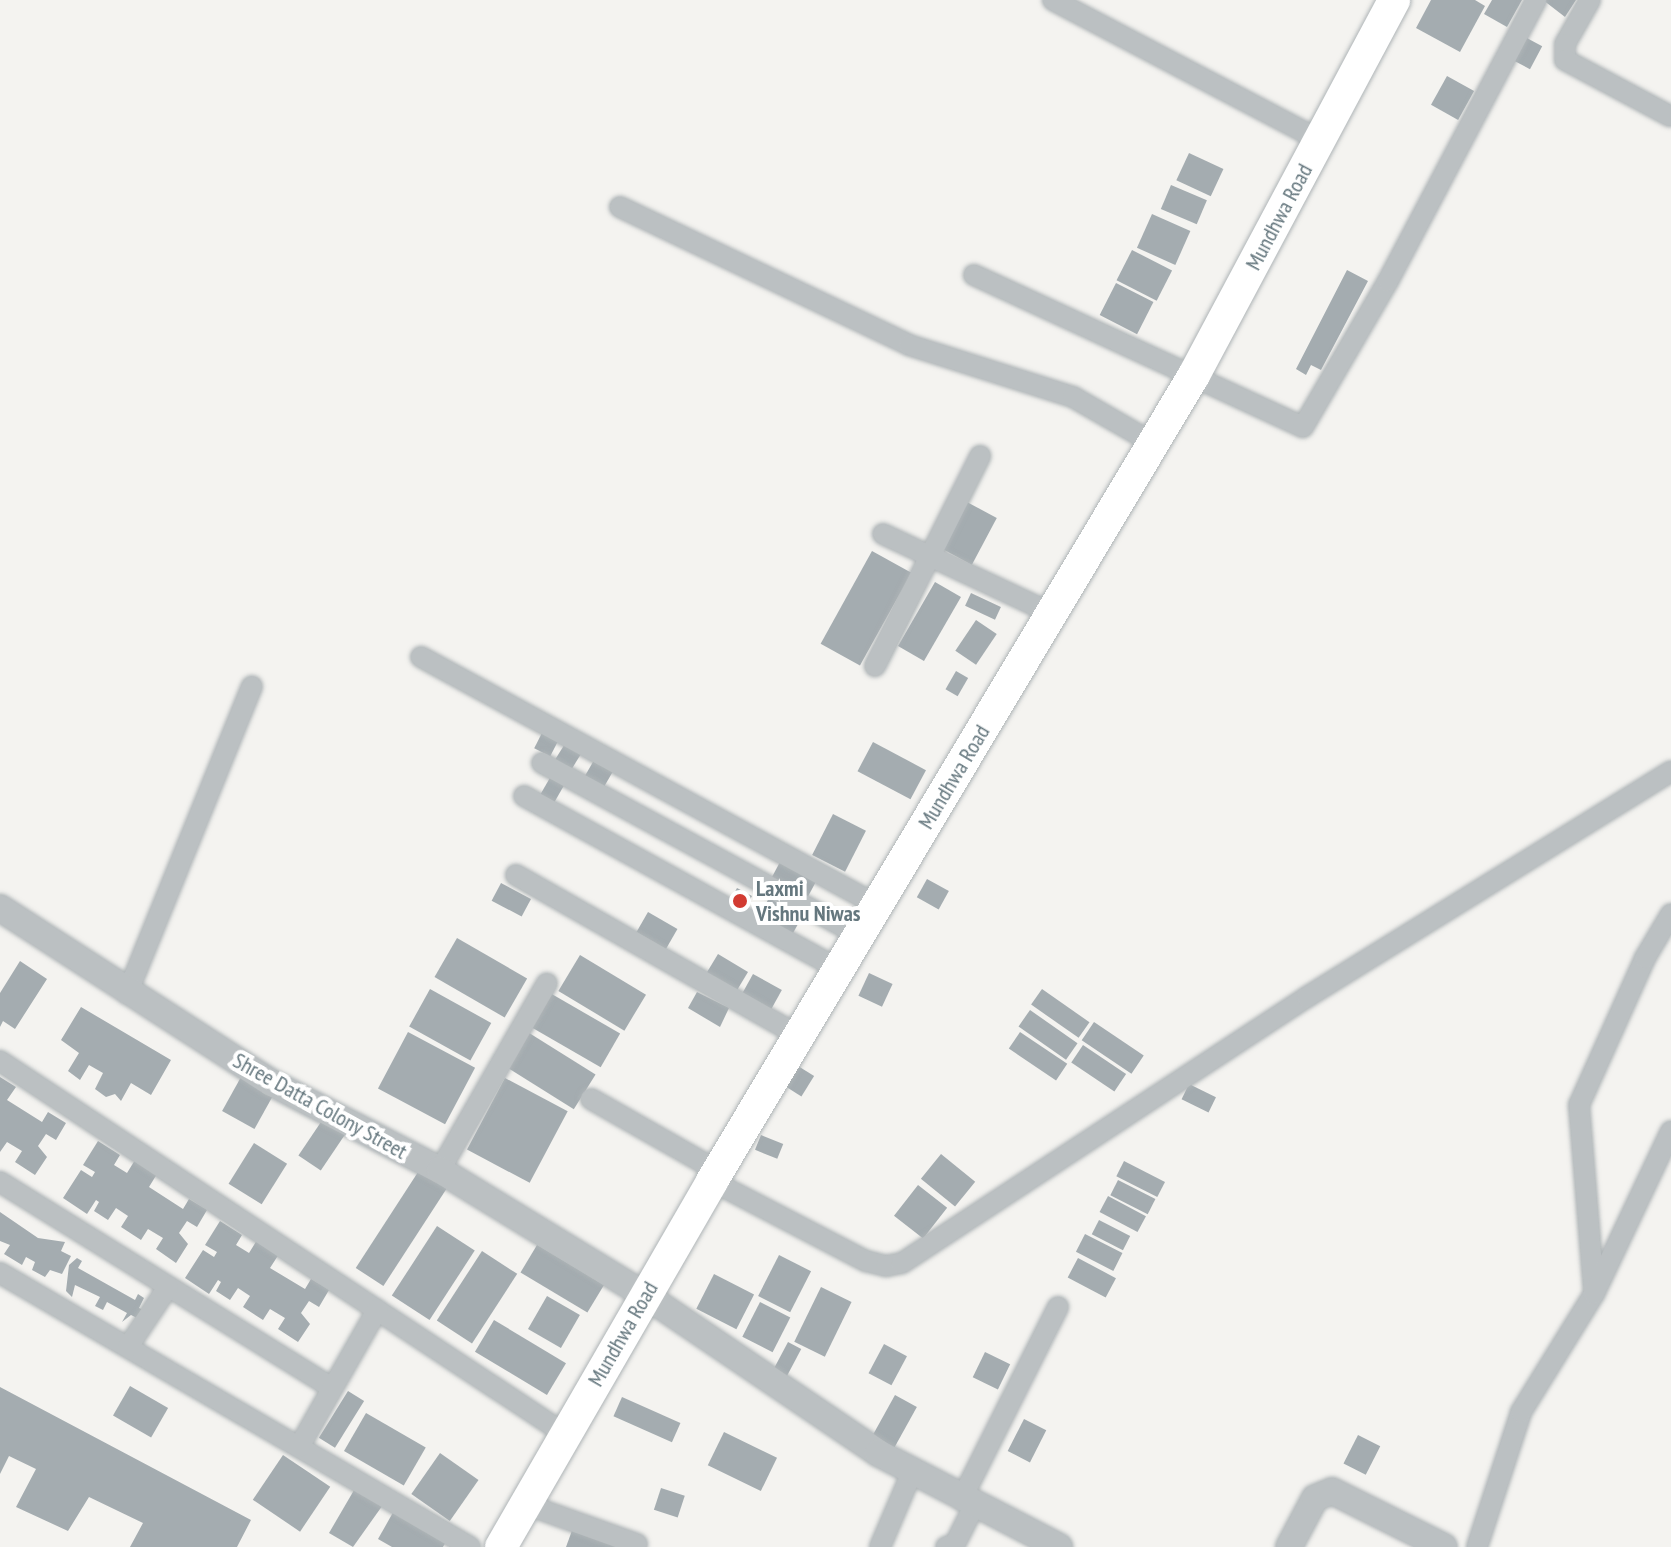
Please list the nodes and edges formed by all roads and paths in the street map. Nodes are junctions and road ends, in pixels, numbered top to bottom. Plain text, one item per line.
1 (1053, 0) edge
2 (1394, 0) edge
3 (1536, 0) edge
4 (1590, 0) edge
5 (1670, 116) edge
6 (1320, 140) junction
7 (620, 207) dead end
8 (974, 275) dead end
9 (1194, 375) junction
10 (1153, 443) junction
11 (980, 456) dead end
12 (883, 534) dead end
13 (931, 557) junction
14 (1051, 613) junction
15 (421, 657) dead end
16 (875, 666) dead end
17 (252, 686) dead end
18 (542, 763) dead end
19 (1671, 771) edge
20 (524, 796) dead end
21 (516, 875) dead end
22 (877, 905) junction
23 (0, 908) edge
24 (1671, 914) edge
25 (859, 935) junction
26 (839, 969) junction
27 (547, 983) dead end
28 (127, 994) junction
29 (799, 1036) junction
30 (0, 1061) edge
31 (591, 1099) dead end
32 (1671, 1131) edge
33 (440, 1170) junction
34 (715, 1176) junction
35 (0, 1182) edge
36 (0, 1273) edge
37 (168, 1287) junction
38 (1594, 1294) junction
39 (645, 1295) junction
40 (1058, 1307) dead end
41 (377, 1310) junction
42 (128, 1347) junction
43 (332, 1388) junction
44 (565, 1434) junction
45 (299, 1447) junction
46 (912, 1472) junction
47 (968, 1503) junction
48 (525, 1504) junction
49 (637, 1544) dead end
50 (953, 1546) edge
51 (470, 1547) edge
52 (501, 1547) edge
53 (880, 1547) edge
54 (1059, 1547) edge
55 (1289, 1547) edge
56 (1444, 1547) edge
57 (1477, 1547) edge

1 - 6 street
2 - 6 main road, Mundhwa Road
3 - 9 street
4 - 5 street
6 - 9 main road, Mundhwa Road
7 - 10 street
8 - 9 street
9 - 10 main road, Mundhwa Road
10 - 14 main road, Mundhwa Road
11 - 13 street
12 - 13 street
13 - 14 street
13 - 16 street
14 - 22 main road, Mundhwa Road
15 - 22 street
17 - 28 street
18 - 25 street
19 - 34 street
20 - 26 street
21 - 29 street
22 - 25 main road, Mundhwa Road
23 - 28 street, Shree Datta Colony Street
24 - 38 street
25 - 26 main road, Mundhwa Road
26 - 29 main road, Mundhwa Road
27 - 33 street
28 - 33 street, Shree Datta Colony Street
29 - 34 main road, Mundhwa Road
30 - 41 street
31 - 34 street
32 - 38 street
33 - 39 street, Shree Datta Colony Street
34 - 39 main road, Mundhwa Road
35 - 37 street
36 - 42 street
37 - 42 street
37 - 43 street
38 - 57 street
39 - 44 main road, Mundhwa Road
39 - 46 street, Shree Datta Colony Street
40 - 47 street
41 - 43 street
41 - 44 street
42 - 45 street
43 - 45 street
44 - 48 main road, Mundhwa Road
45 - 51 street
46 - 47 street, Shree Datta Colony Street
46 - 53 street
47 - 50 street
47 - 54 street, Shree Datta Colony Street
48 - 49 street
48 - 52 main road, Mundhwa Road
55 - 56 street

